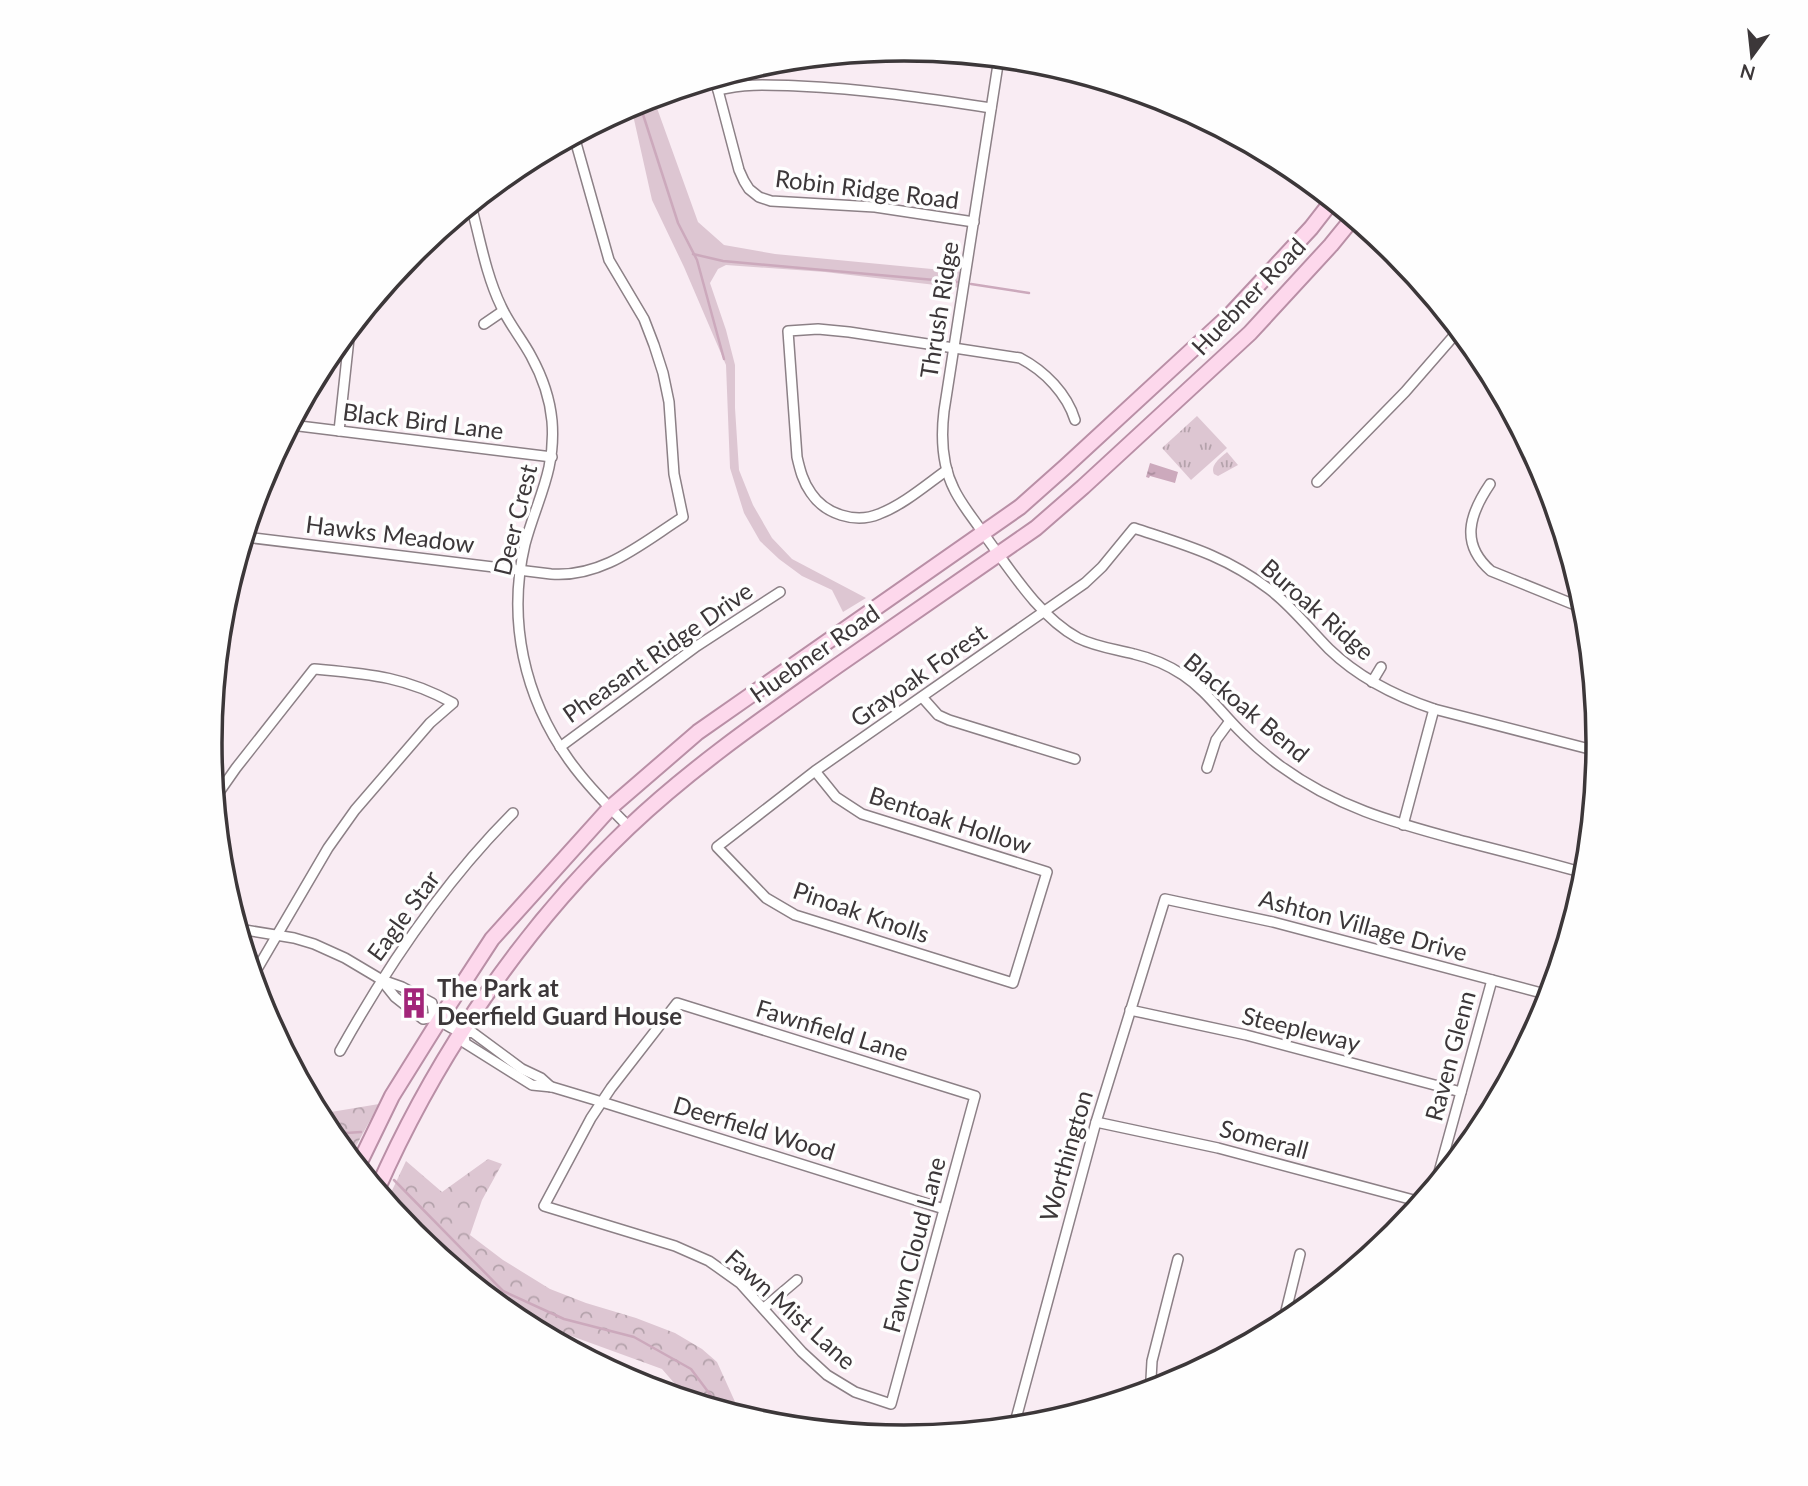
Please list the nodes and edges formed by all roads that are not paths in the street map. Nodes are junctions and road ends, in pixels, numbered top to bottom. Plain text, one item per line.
1 (997, 68) edge
2 (718, 90) joint
3 (991, 108) junction
4 (577, 146) edge
5 (1326, 208) edge
6 (474, 214) edge
7 (974, 222) junction
8 (1347, 225) edge
9 (1299, 240) junction
10 (1318, 258) junction
11 (503, 311) junction
12 (484, 324) dead end
13 (1452, 338) edge
14 (955, 347) junction
15 (348, 349) edge
16 (1075, 420) dead end
17 (301, 426) edge
18 (339, 431) junction
19 (552, 457) junction
20 (947, 470) junction
21 (1317, 482) dead end
22 (1490, 484) dead end
23 (1134, 528) joint
24 (983, 533) junction
25 (254, 538) edge
26 (999, 554) junction
27 (520, 570) junction
28 (780, 592) dead end
29 (1571, 604) edge
30 (1045, 611) junction
31 (1381, 667) dead end
32 (1372, 682) junction
33 (922, 697) junction
34 (1434, 709) junction
35 (1230, 720) junction
36 (560, 747) junction
37 (1586, 748) edge
38 (1075, 760) dead end
39 (1207, 768) dead end
40 (815, 771) junction
41 (224, 785) edge
42 (610, 807) junction
43 (513, 813) dead end
44 (1403, 825) junction
45 (629, 827) junction
46 (718, 847) joint
47 (1574, 870) edge
48 (1166, 899) joint
49 (248, 930) edge
50 (277, 935) junction
51 (259, 965) edge
52 (382, 980) junction
53 (1492, 980) junction
54 (1013, 983) joint
55 (1538, 992) edge
56 (1130, 1010) junction
57 (437, 1018) junction
58 (463, 1033) junction
59 (340, 1051) dead end
60 (1461, 1092) junction
61 (975, 1096) joint
62 (602, 1102) junction
63 (1096, 1122) junction
64 (362, 1157) edge
65 (1442, 1162) edge
66 (381, 1181) edge
67 (1411, 1199) edge
68 (944, 1209) junction
69 (1300, 1254) dead end
70 (1178, 1259) dead end
71 (797, 1280) dead end
72 (1287, 1307) edge
73 (764, 1308) junction
74 (1151, 1378) edge
75 (891, 1404) joint
76 (1017, 1415) edge

1 - 3 street, Thrush Ridge
2 - 3 street
2 - 7 street, Robin Ridge Road
3 - 7 street, Thrush Ridge
4 - 27 street, Hawks Meadow
5 - 9 main road, Huebner Road
6 - 11 street, Deer Crest
7 - 14 street, Thrush Ridge
8 - 10 main road, Huebner Road
9 - 10 main road
9 - 24 main road, Huebner Road
10 - 26 main road, Huebner Road
11 - 12 street
11 - 19 street, Deer Crest
13 - 21 street
14 - 16 street
14 - 20 street, Thrush Ridge
14 - 20 street
15 - 18 street
17 - 18 street, Black Bird Lane
18 - 19 street, Black Bird Lane
19 - 27 street, Deer Crest
20 - 24 street, Thrush Ridge
22 - 29 street
23 - 30 street, Grayoak Forest
23 - 32 street, Buroak Ridge
24 - 26 street, Thrush Ridge
24 - 42 main road, Huebner Road
25 - 27 street, Hawks Meadow
26 - 30 street, Blackoak Bend
26 - 45 main road, Huebner Road
27 - 36 street, Deer Crest
28 - 36 street, Pheasant Ridge Drive
30 - 33 street, Grayoak Forest
30 - 35 street, Blackoak Bend
31 - 32 street
32 - 34 street, Buroak Ridge
33 - 38 street
33 - 40 street, Grayoak Forest
34 - 37 street, Buroak Ridge
34 - 44 street
35 - 39 street
35 - 44 street, Blackoak Bend
36 - 42 street, Deer Crest
40 - 46 street, Grayoak Forest
40 - 54 street, Bentoak Hollow
41 - 50 street
42 - 45 street, Deer Crest
42 - 57 main road, Huebner Road
43 - 52 street, Eagle Star
44 - 47 street, Blackoak Bend
45 - 58 main road, Huebner Road
46 - 54 street, Pinoak Knolls
48 - 53 street, Ashton Village Drive
48 - 56 street, Worthington
49 - 50 street
50 - 51 street
50 - 52 street
52 - 57 street
52 - 57 street
52 - 59 street, Eagle Star
53 - 55 street, Ashton Village Drive
53 - 60 street, Raven Glenn
56 - 60 street, Steepleway
56 - 63 street, Worthington
57 - 58 street, Deerfield Wood
57 - 64 main road, Huebner Road
58 - 62 street, Deerfield Wood
58 - 66 main road, Huebner Road
60 - 65 street, Raven Glenn
61 - 62 street, Fawnfield Lane
61 - 68 street, Fawn Cloud Lane
62 - 68 street, Deerfield Wood
62 - 73 street, Fawn Mist Lane
63 - 67 street, Somerall
63 - 76 street, Worthington
68 - 75 street, Fawn Cloud Lane
69 - 72 street
70 - 74 street
71 - 73 street
73 - 75 street, Fawn Mist Lane

